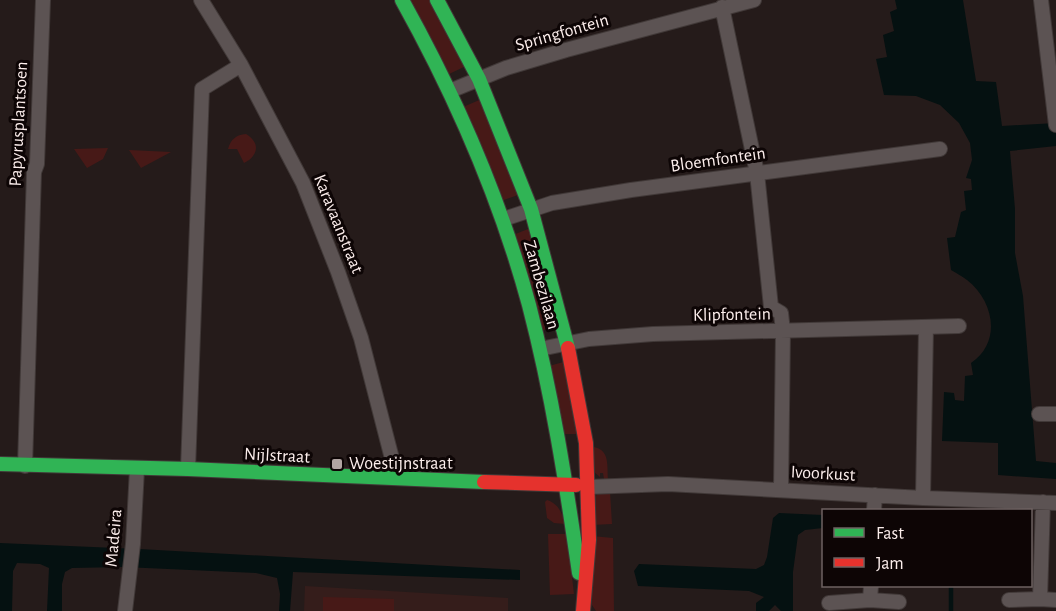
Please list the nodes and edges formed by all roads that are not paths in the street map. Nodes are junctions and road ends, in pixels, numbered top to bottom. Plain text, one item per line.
1 (43, 0) edge
2 (201, 0) edge
3 (402, 0) edge
4 (437, 0) edge
5 (754, 0) edge
6 (1041, 0) edge
7 (722, 7) junction
8 (242, 65) junction
9 (479, 79) junction
10 (450, 91) junction
11 (1056, 121) edge
12 (940, 149) dead end
13 (758, 173) junction
14 (531, 209) junction
15 (504, 219) junction
16 (959, 326) dead end
17 (926, 328) junction
18 (783, 331) junction
19 (567, 342) junction
20 (540, 349) junction
21 (1039, 414) dead end
22 (1056, 414) edge
23 (0, 464) edge
24 (25, 466) junction
25 (137, 469) junction
26 (188, 469) junction
27 (397, 478) junction
28 (565, 483) junction
29 (588, 487) junction
30 (781, 490) junction
31 (923, 498) junction
32 (874, 505) edge
33 (1047, 506) edge
34 (871, 587) edge
35 (1040, 599) junction
36 (870, 600) junction
37 (1009, 600) dead end
38 (1056, 600) edge
39 (899, 602) dead end
40 (829, 603) dead end
41 (583, 605) edge
42 (125, 611) edge

1 - 24 street, Papyrusplantsoen
2 - 8 street, Karavaanstraat
3 - 10 street, Zambezilaan
4 - 9 street, Zambezilaan
5 - 7 street, Springfontein
6 - 11 street
7 - 9 street, Springfontein
7 - 13 street
8 - 26 street
8 - 27 street, Karavaanstraat
9 - 10 street, Springfontein
9 - 14 street, Zambezilaan
10 - 15 street, Zambezilaan
12 - 13 street, Bloemfontein
13 - 14 street, Bloemfontein
13 - 18 street
14 - 15 street, Bloemfontein
14 - 19 street, Zambezilaan
15 - 20 street, Zambezilaan
16 - 17 street, Klipfontein
17 - 18 street, Klipfontein
17 - 31 street
18 - 19 street, Klipfontein
18 - 30 street
19 - 20 street, Klipfontein
19 - 29 street, Zambezilaan
20 - 28 street, Zambezilaan
21 - 22 street
23 - 24 street, Nijlstraat
24 - 25 street, Nijlstraat
25 - 26 street, Nijlstraat
25 - 42 street, Madeira
26 - 27 street, Nijlstraat
27 - 28 street, Nijlstraat
28 - 29 street, Nijlstraat
28 - 41 street, Zambezilaan
29 - 30 street, Ivoorkust
29 - 41 street, Zambezilaan
30 - 32 street, Ivoorkust
31 - 32 street, Ivoorkust
31 - 33 street, Ivoorkust
33 - 35 street
34 - 36 street
35 - 37 street
35 - 38 street
36 - 39 street
36 - 40 street

